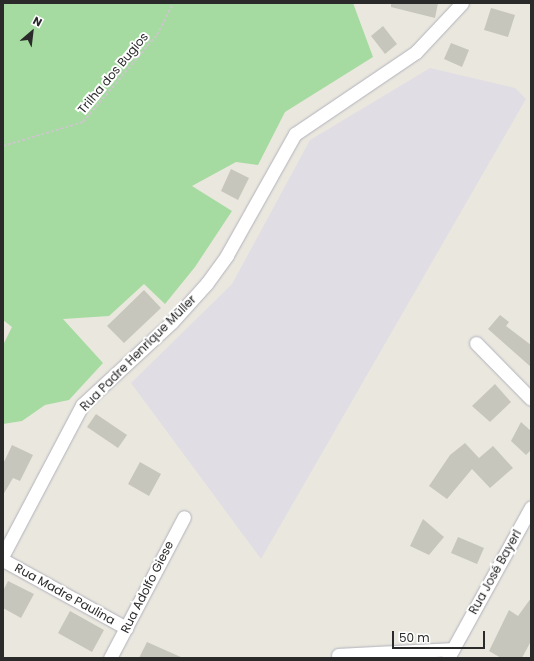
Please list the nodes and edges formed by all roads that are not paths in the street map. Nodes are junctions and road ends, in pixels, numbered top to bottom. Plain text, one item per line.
1 (462, 3) edge
2 (476, 343) dead end
3 (531, 399) edge
4 (531, 507) edge
5 (184, 517) dead end
6 (3, 555) edge
7 (3, 560) edge
8 (126, 628) junction
9 (450, 653) edge
10 (338, 655) dead end
11 (110, 658) edge

1 - 6 street, Rua Padre Henrique Müller
2 - 3 street
4 - 9 street, Rua José Bayerl
5 - 8 street, Rua Adolfo Giese
7 - 8 street, Rua Madre Paulina
8 - 11 street, Rua Adolfo Giese
9 - 10 street

